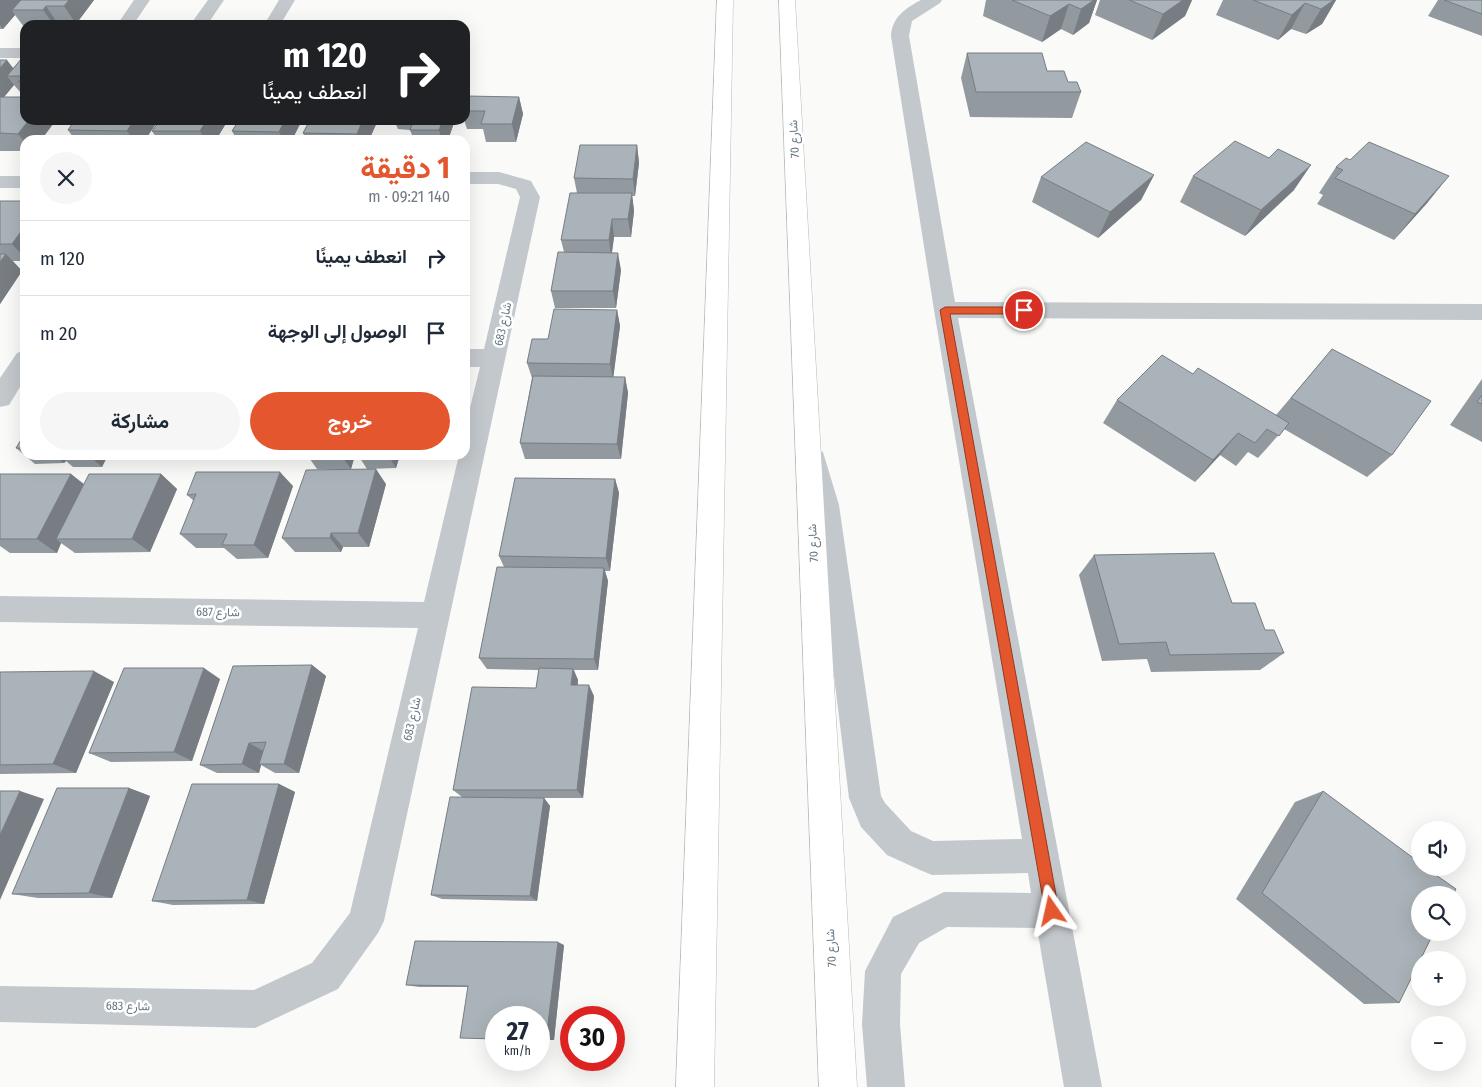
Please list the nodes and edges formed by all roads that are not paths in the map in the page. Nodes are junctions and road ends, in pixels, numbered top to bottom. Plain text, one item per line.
1 (142, 0) edge
2 (216, 0) edge
3 (287, 0) edge
4 (726, 0) edge
5 (787, 0) edge
6 (934, 0) edge
7 (128, 20) edge
8 (202, 20) edge
9 (275, 20) edge
10 (0, 53) edge
11 (20, 53) edge
12 (470, 178) edge
13 (0, 182) edge
14 (20, 182) edge
15 (945, 310) junction
16 (1482, 312) edge
17 (470, 358) edge
18 (495, 358) junction
19 (20, 366) edge
20 (0, 398) edge
21 (808, 436) junction
22 (0, 609) edge
23 (436, 615) junction
24 (1041, 856) junction
25 (1052, 911) junction
26 (0, 1004) edge
27 (695, 1087) edge
28 (838, 1087) edge
29 (886, 1087) edge
30 (1083, 1087) edge

1 - 7 street
2 - 8 street
3 - 9 street
4 - 27 main road
5 - 21 main road, شارع 70
6 - 15 street
10 - 11 street
12 - 18 street, شارع 683
13 - 14 street
15 - 16 street
15 - 24 street
17 - 18 street
18 - 23 street, شارع 683
19 - 20 street
21 - 24 street
21 - 28 main road, شارع 70
22 - 23 street, شارع 687
23 - 26 street, شارع 683
24 - 25 street
25 - 29 street
25 - 30 street

